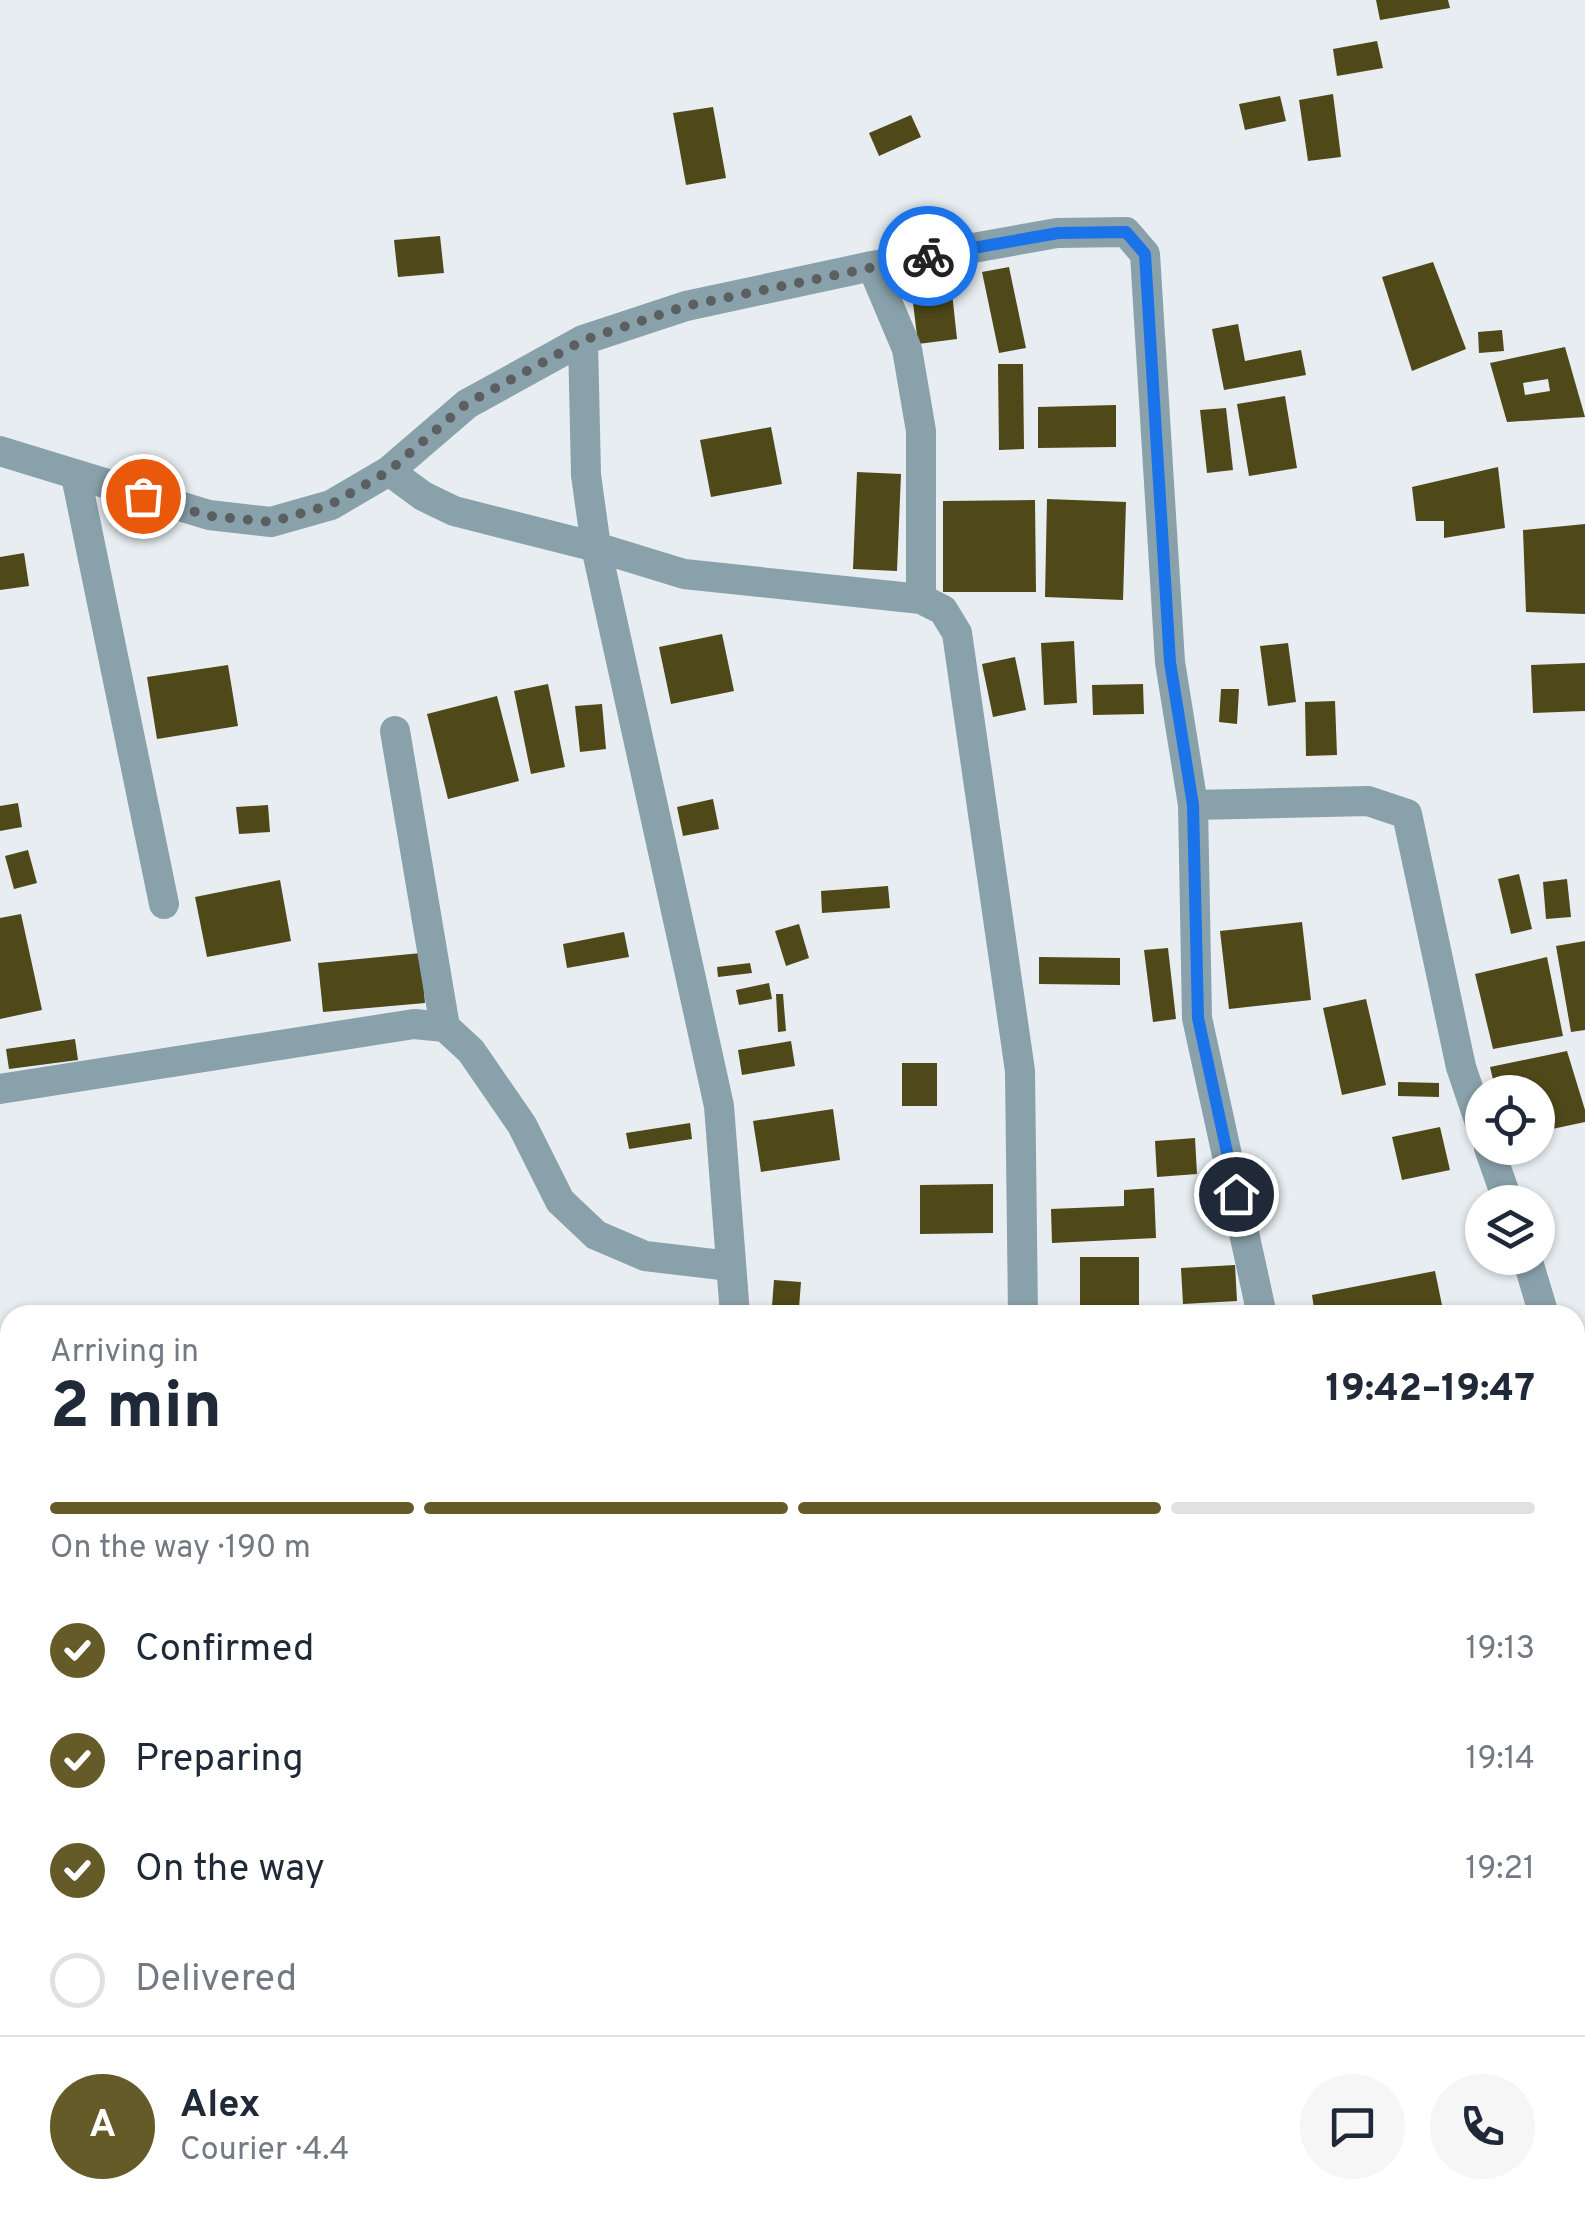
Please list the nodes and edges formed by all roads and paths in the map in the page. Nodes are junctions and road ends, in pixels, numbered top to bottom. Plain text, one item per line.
1 (872, 266) junction
2 (584, 340) junction
3 (0, 452) edge
4 (389, 471) junction
5 (76, 476) junction
6 (596, 547) junction
7 (921, 598) junction
8 (395, 730) dead end
9 (1193, 805) junction
10 (164, 904) dead end
11 (445, 1028) junction
12 (1465, 1079) edge
13 (0, 1089) edge
14 (730, 1266) junction
15 (1531, 1275) edge
16 (734, 1305) edge
17 (1023, 1305) edge
18 (1260, 1305) edge
19 (1541, 1305) edge

1 - 2 street
1 - 7 street
1 - 9 street
2 - 4 street
2 - 6 street
3 - 5 street
4 - 5 street
4 - 6 street
5 - 10 street
6 - 7 street
6 - 14 street
7 - 17 street
8 - 11 street
9 - 12 street
9 - 18 street
11 - 13 street
11 - 14 street
14 - 16 street
15 - 19 street

